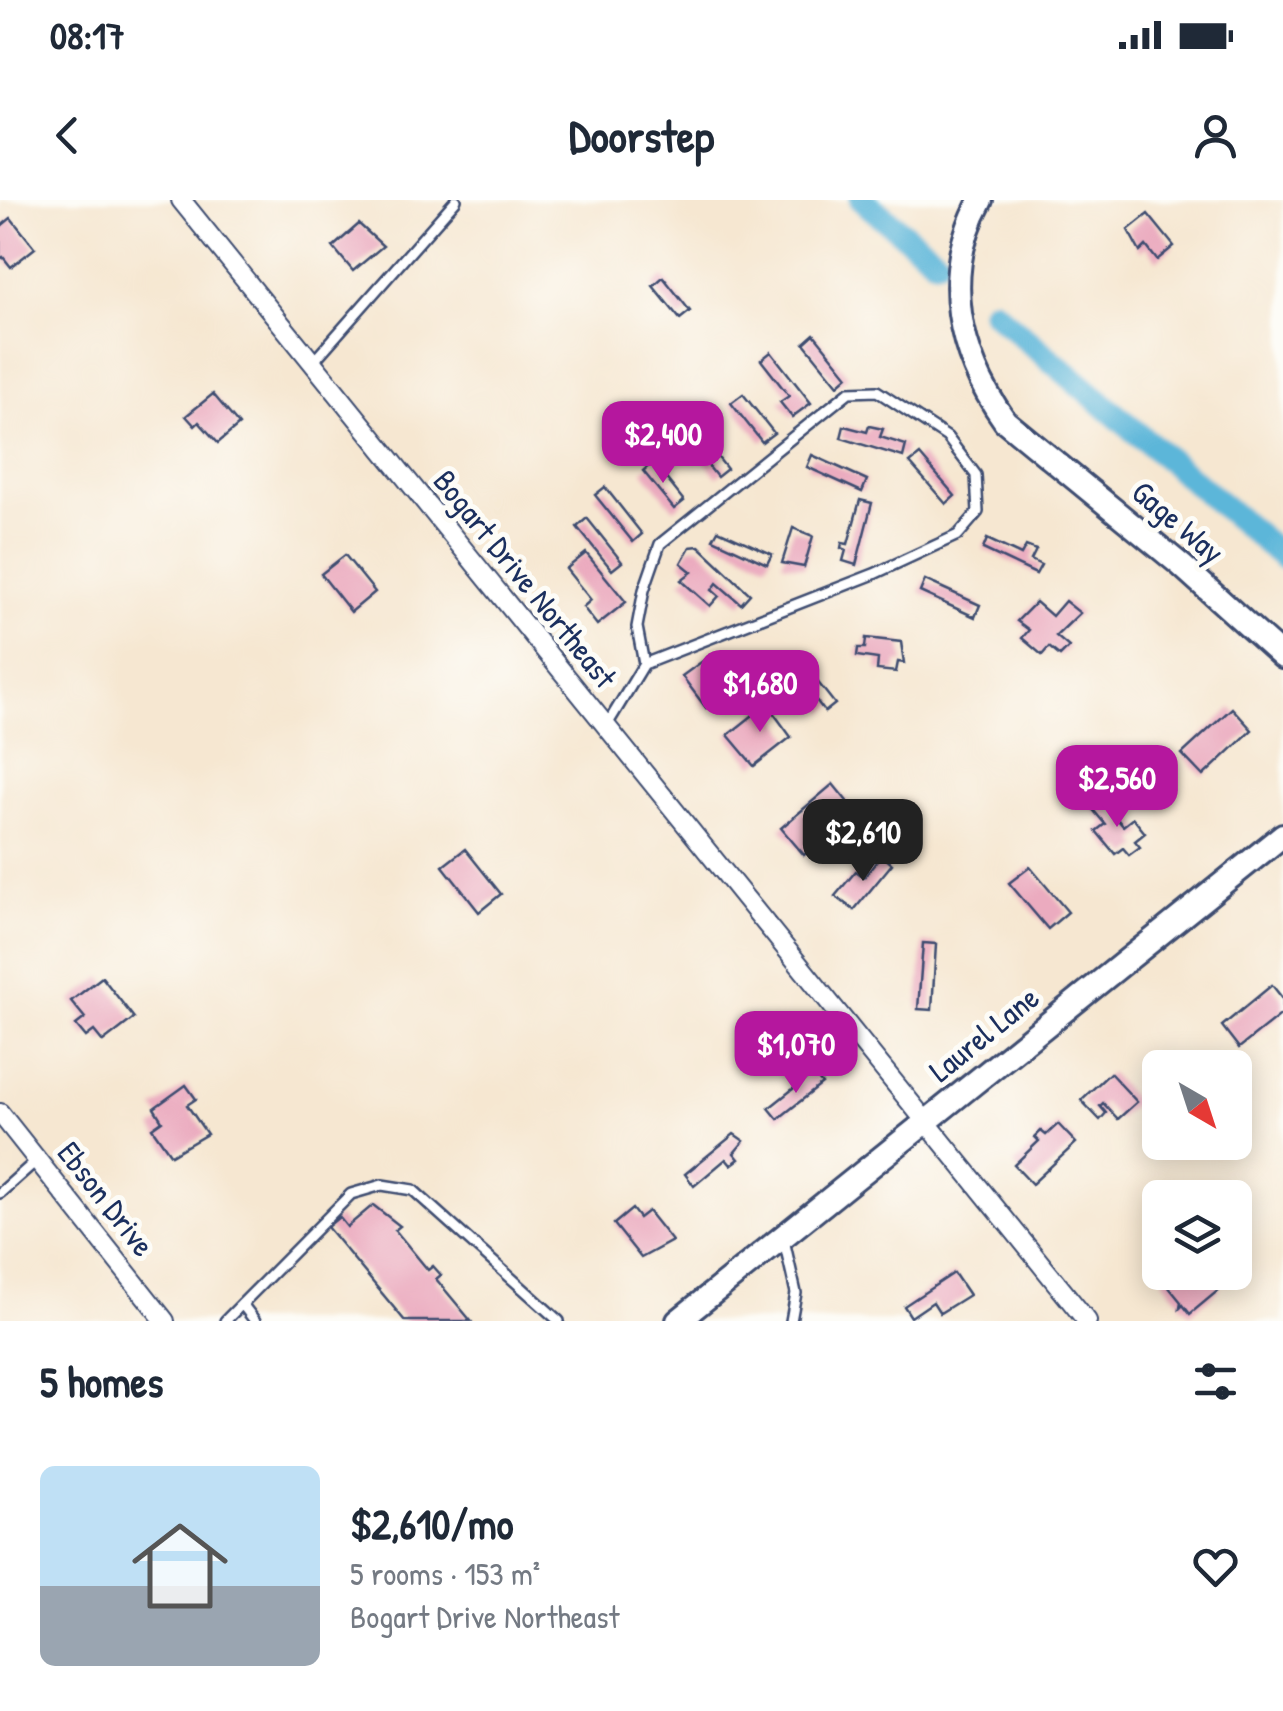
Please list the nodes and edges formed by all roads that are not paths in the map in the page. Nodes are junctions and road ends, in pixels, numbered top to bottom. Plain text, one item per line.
1 (181, 200) edge
2 (456, 200) edge
3 (981, 200) edge
4 (312, 362) junction
5 (1283, 657) edge
6 (644, 664) junction
7 (605, 727) junction
8 (1283, 834) edge
9 (0, 1114) edge
10 (928, 1122) junction
11 (37, 1160) junction
12 (0, 1193) edge
13 (784, 1237) junction
14 (242, 1304) junction
15 (165, 1321) edge
16 (225, 1321) edge
17 (256, 1321) edge
18 (558, 1321) edge
19 (678, 1321) edge
20 (790, 1321) edge
21 (1087, 1321) edge

1 - 4 street, Bogart Drive Northeast
2 - 4 lane
3 - 5 street, Gage Way
4 - 7 street, Bogart Drive Northeast
6 - 6 lane
6 - 7 lane
7 - 10 street, Bogart Drive Northeast
8 - 10 street, Laurel Lane
9 - 11 street, Ebson Drive
10 - 13 street, Laurel Lane
10 - 21 street, Bogart Drive Northeast
11 - 12 lane
11 - 15 street, Ebson Drive
13 - 19 street, Laurel Lane
13 - 20 lane
14 - 16 lane
14 - 17 lane
14 - 18 lane

